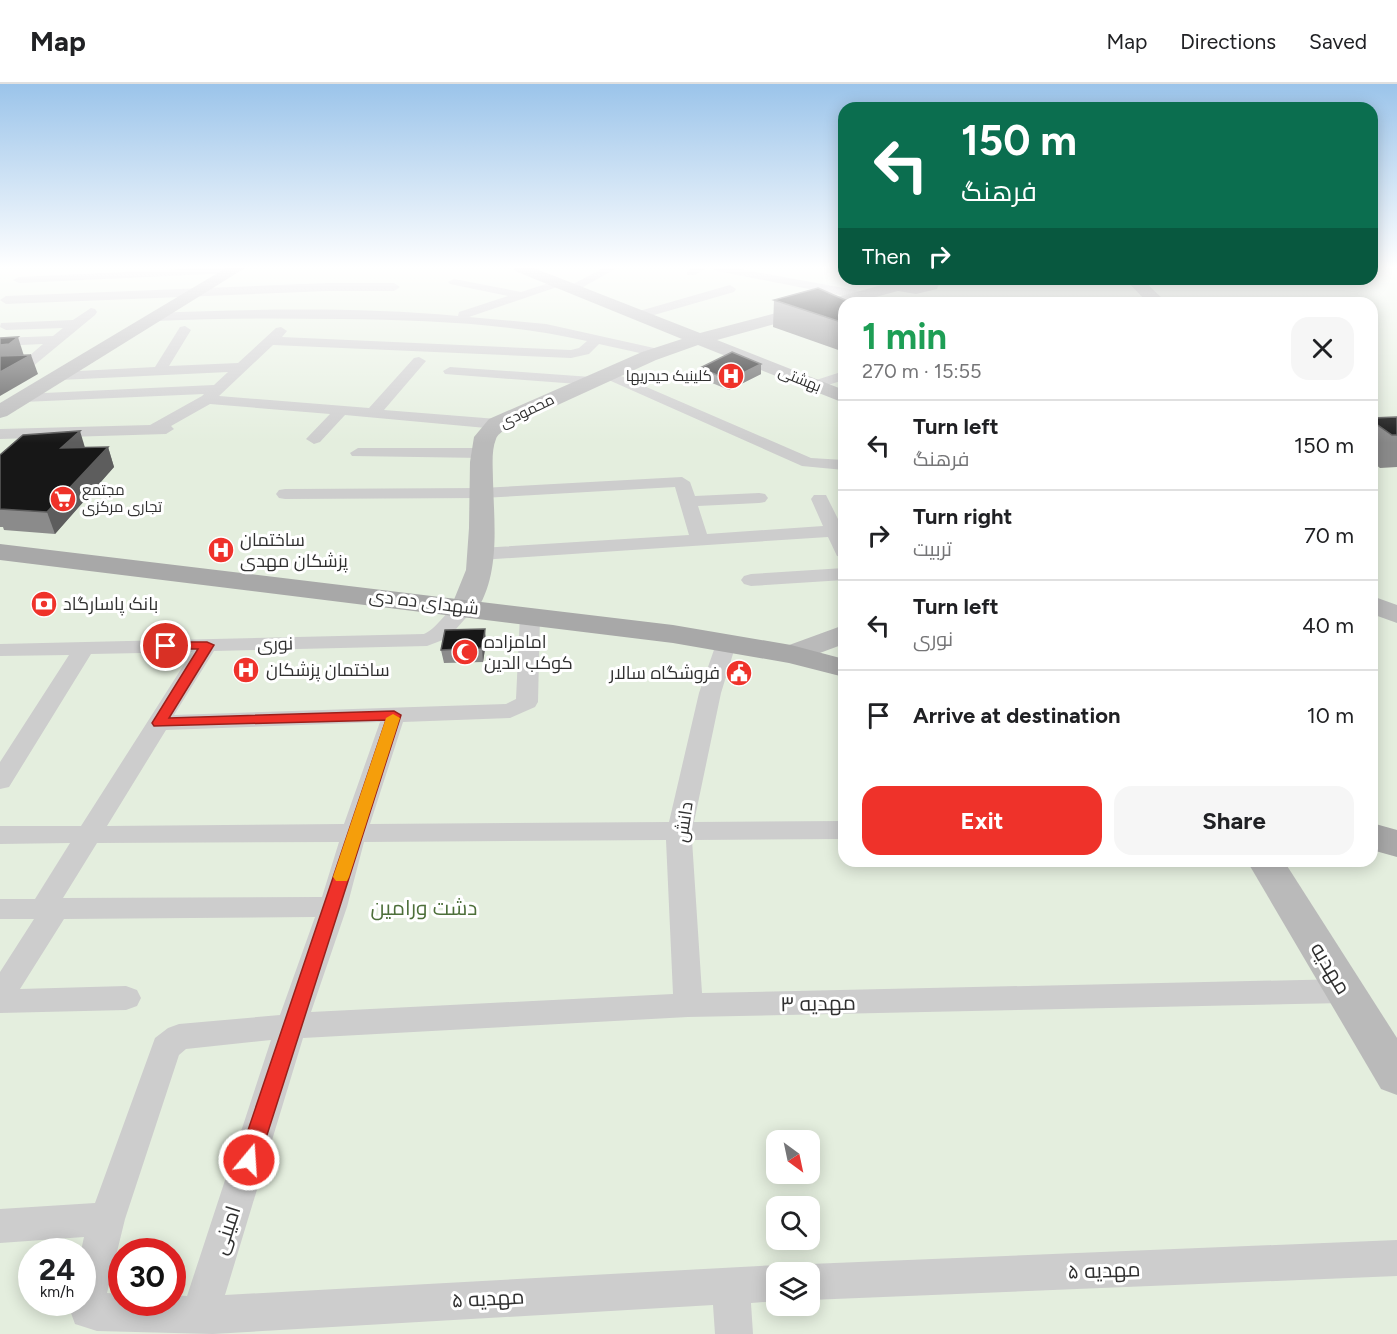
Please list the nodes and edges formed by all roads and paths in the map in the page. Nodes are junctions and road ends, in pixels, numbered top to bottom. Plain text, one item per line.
1 (74, 326) edge
2 (141, 326) edge
3 (286, 326) edge
4 (530, 326) edge
5 (667, 326) edge
6 (745, 326) edge
7 (185, 330) dead end
8 (597, 338) junction
9 (698, 339) junction
10 (56, 340) junction
11 (270, 341) junction
12 (0, 342) edge
13 (657, 353) junction
14 (418, 361) dead end
15 (242, 367) junction
16 (450, 370) dead end
17 (159, 371) junction
18 (65, 372) junction
19 (838, 377) edge
20 (599, 378) junction
21 (815, 385) junction
22 (212, 394) junction
23 (838, 395) edge
24 (23, 398) junction
25 (342, 410) junction
26 (0, 412) edge
27 (373, 413) junction
28 (497, 424) junction
29 (0, 434) edge
30 (314, 439) dead end
31 (358, 453) dead end
32 (483, 453) junction
33 (838, 465) edge
34 (482, 493) junction
35 (285, 494) dead end
36 (759, 498) dead end
37 (688, 501) junction
38 (838, 509) edge
39 (835, 531) junction
40 (838, 538) edge
41 (700, 540) junction
42 (0, 552) edge
43 (480, 554) junction
44 (838, 574) edge
45 (751, 580) dead end
46 (1378, 586) edge
47 (1397, 591) edge
48 (465, 607) junction
49 (1378, 607) edge
50 (1378, 614) edge
51 (530, 615) junction
52 (1397, 615) edge
53 (838, 636) edge
54 (726, 644) junction
55 (207, 645) junction
56 (84, 648) junction
57 (0, 650) edge
58 (791, 654) junction
59 (838, 666) edge
60 (394, 715) junction
61 (159, 723) junction
62 (0, 781) edge
63 (838, 830) edge
64 (90, 833) junction
65 (354, 833) junction
66 (679, 833) junction
67 (0, 835) edge
68 (1378, 838) edge
69 (1397, 844) edge
70 (1269, 867) edge
71 (333, 906) junction
72 (49, 908) junction
73 (0, 909) edge
74 (1345, 991) junction
75 (0, 996) edge
76 (126, 998) dead end
77 (0, 1001) edge
78 (688, 1005) junction
79 (291, 1026) junction
80 (1397, 1076) edge
81 (107, 1219) junction
82 (0, 1226) edge
83 (1397, 1258) edge
84 (820, 1282) edge
85 (766, 1283) edge
86 (731, 1285) junction
87 (196, 1324) edge
88 (734, 1334) edge

1 - 10 street
2 - 18 street
3 - 11 street
4 - 8 street
5 - 9 street, بهشتی
6 - 9 street, محمودی
7 - 17 street
8 - 11 street
8 - 13 street
9 - 13 street, محمودی
9 - 21 street, بهشتی
10 - 12 street
10 - 18 street
11 - 15 street
13 - 20 street, محمودی
14 - 27 street
15 - 17 street
15 - 22 street
16 - 20 street
17 - 18 street
18 - 24 street
19 - 21 street
20 - 28 street, محمودی
20 - 33 street
21 - 23 street, بهشتی
22 - 24 street
22 - 25 street
22 - 29 street
24 - 26 street
25 - 27 street
25 - 30 street
27 - 28 street
28 - 32 street, محمودی
31 - 32 street
32 - 34 street, محمودی
34 - 35 street
34 - 37 street
34 - 43 street, محمودی
36 - 37 street
37 - 41 street
38 - 39 street
39 - 40 street
39 - 41 street
41 - 43 street
42 - 48 main road, شهدای ده دی
43 - 48 street, محمودی
44 - 45 street
46 - 47 street
48 - 51 main road, شهدای ده دی
48 - 55 street, نوری
49 - 52 street
50 - 52 street
51 - 54 main road, شهدای ده دی
51 - 60 street
53 - 58 street
54 - 58 main road, شهدای ده دی
54 - 66 street, دانش
55 - 56 street, نوری
55 - 61 street
56 - 57 street, نوری
56 - 62 street
58 - 59 main road, شهدای ده دی
60 - 61 street
60 - 65 street, امینی
61 - 64 street
63 - 66 street
64 - 65 street
64 - 67 street
64 - 72 street
65 - 66 street
65 - 71 street, امینی
66 - 78 street, دانش
68 - 69 main road
70 - 74 street, مهدیه
71 - 72 street
71 - 79 street, امینی
72 - 73 street
72 - 75 street
74 - 78 street, مهدیه ۳
74 - 80 street, مهدیه
76 - 77 street
78 - 79 street, مهدیه ۳
79 - 81 street, مهدیه ۳
79 - 87 street, امینی
81 - 82 street
81 - 87 street, مهدیه ۵
83 - 84 street, مهدیه ۵
85 - 86 street, مهدیه ۵
86 - 87 street, مهدیه ۵
86 - 88 street

